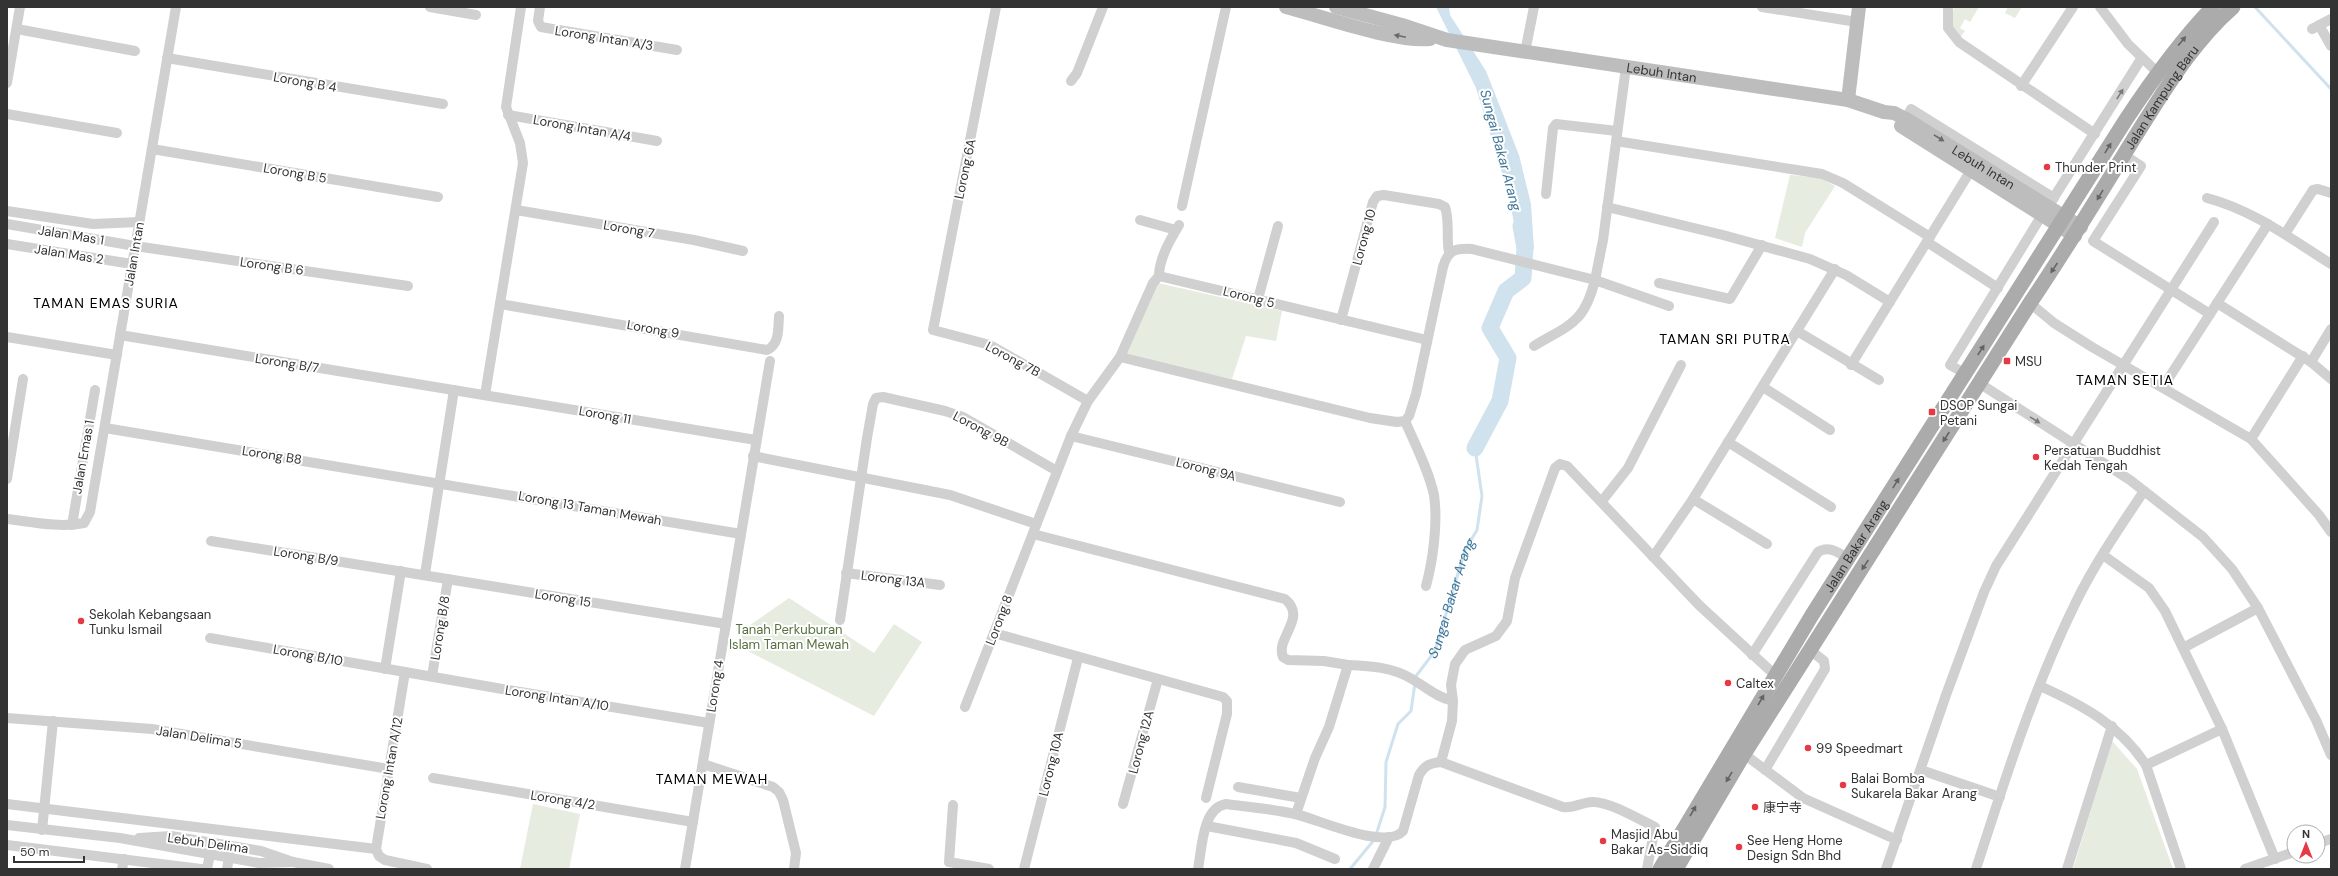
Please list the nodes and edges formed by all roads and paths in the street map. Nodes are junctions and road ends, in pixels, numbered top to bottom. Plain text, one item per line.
1 (20, 7) edge
2 (176, 7) edge
3 (430, 7) edge
4 (520, 7) edge
5 (996, 7) edge
6 (1103, 7) edge
7 (1226, 7) edge
8 (1286, 7) edge
9 (1336, 7) edge
10 (1534, 7) edge
11 (1764, 7) edge
12 (1859, 7) edge
13 (1948, 7) edge
14 (2073, 7) edge
15 (2100, 7) edge
16 (2213, 7) edge
17 (2233, 7) edge
18 (539, 12) edge
19 (476, 15) dead end
20 (2331, 19) edge
21 (1857, 22) junction
22 (17, 28) junction
23 (1443, 39) junction
24 (2331, 46) edge
25 (677, 50) dead end
26 (135, 51) dead end
27 (1525, 52) junction
28 (167, 58) junction
29 (2141, 59) junction
30 (1626, 67) junction
31 (2157, 72) junction
32 (1071, 81) dead end
33 (7, 83) edge
34 (2021, 86) junction
35 (1848, 100) junction
36 (443, 104) dead end
37 (1884, 112) junction
38 (7, 114) edge
39 (508, 115) junction
40 (117, 133) dead end
41 (2095, 134) junction
42 (1617, 136) junction
43 (657, 141) dead end
44 (152, 149) junction
45 (2124, 155) junction
46 (1971, 170) junction
47 (2331, 193) edge
48 (1546, 194) dead end
49 (438, 197) dead end
50 (2206, 198) dead end
51 (1182, 206) dead end
52 (2048, 206) junction
53 (1607, 207) junction
54 (516, 210) junction
55 (7, 211) edge
56 (1140, 220) dead end
57 (139, 222) junction
58 (2063, 222) junction
59 (2214, 222) dead end
60 (7, 224) edge
61 (2268, 224) junction
62 (1278, 226) dead end
63 (2078, 232) junction
64 (2285, 234) junction
65 (1929, 240) junction
66 (7, 244) edge
67 (1762, 245) junction
68 (135, 246) junction
69 (742, 251) dead end
70 (1449, 252) junction
71 (132, 264) junction
72 (2331, 264) edge
73 (1835, 269) junction
74 (1159, 276) junction
75 (1595, 280) junction
76 (1660, 283) dead end
77 (408, 286) dead end
78 (1998, 288) junction
79 (2171, 289) junction
80 (1258, 299) junction
81 (1890, 302) junction
82 (2030, 303) junction
83 (2217, 303) junction
84 (500, 304) junction
85 (1669, 306) dead end
86 (2210, 314) junction
87 (779, 316) dead end
88 (1341, 320) junction
89 (2331, 329) edge
90 (933, 330) joint
91 (1797, 331) junction
92 (120, 335) junction
93 (7, 337) edge
94 (1427, 340) junction
95 (1534, 346) dead end
96 (117, 356) junction
97 (1120, 357) junction
98 (2307, 359) junction
99 (770, 361) dead end
100 (1851, 365) junction
101 (2123, 365) junction
102 (1681, 366) dead end
103 (1966, 374) junction
104 (24, 379) dead end
105 (2331, 379) edge
106 (1879, 380) dead end
107 (1979, 383) junction
108 (1763, 387) junction
109 (2163, 387) junction
110 (95, 390) dead end
111 (454, 390) junction
112 (485, 395) junction
113 (1088, 401) junction
114 (1405, 421) junction
115 (105, 428) junction
116 (1830, 430) dead end
117 (1071, 436) junction
118 (2251, 439) junction
119 (756, 440) junction
120 (1728, 442) junction
121 (2074, 444) junction
122 (753, 456) junction
123 (1057, 471) junction
124 (7, 479) edge
125 (860, 479) junction
126 (440, 483) junction
127 (2144, 491) junction
128 (1693, 499) junction
129 (1602, 501) junction
130 (1340, 502) dead end
131 (1831, 507) dead end
132 (7, 519) edge
133 (1871, 523) junction
134 (72, 525) junction
135 (2330, 527) edge
136 (1034, 529) junction
137 (1885, 532) junction
138 (740, 534) junction
139 (211, 541) dead end
140 (1767, 544) dead end
141 (2103, 556) junction
142 (1653, 557) junction
143 (1848, 558) junction
144 (401, 571) junction
145 (846, 573) junction
146 (425, 574) junction
147 (448, 579) junction
148 (940, 585) dead end
149 (1426, 586) dead end
150 (2258, 608) junction
151 (840, 620) dead end
152 (726, 624) junction
153 (994, 633) junction
154 (210, 638) dead end
155 (2183, 648) junction
156 (1810, 650) junction
157 (1752, 655) junction
158 (1078, 658) junction
159 (1348, 664) junction
160 (385, 668) junction
161 (405, 672) junction
162 (1775, 675) junction
163 (432, 676) junction
164 (1158, 680) junction
165 (2040, 686) junction
166 (1453, 701) junction
167 (965, 707) dead end
168 (7, 718) edge
169 (53, 721) junction
170 (709, 723) junction
171 (2112, 726) junction
172 (2222, 729) junction
173 (1744, 754) junction
174 (2331, 755) edge
175 (1442, 762) junction
176 (703, 764) junction
177 (2146, 765) junction
178 (389, 769) junction
179 (1765, 770) junction
180 (1922, 770) junction
181 (433, 778) dead end
182 (1238, 787) dead end
183 (2000, 796) junction
184 (1206, 798) dead end
185 (1301, 798) junction
186 (7, 804) edge
187 (1123, 804) dead end
188 (953, 805) dead end
189 (43, 808) junction
190 (1296, 814) junction
191 (693, 822) junction
192 (7, 825) edge
193 (1207, 826) junction
194 (42, 830) junction
195 (1386, 837) junction
196 (120, 838) junction
197 (1897, 840) junction
198 (7, 845) edge
199 (231, 846) junction
200 (242, 848) junction
201 (376, 849) junction
202 (210, 854) junction
203 (2286, 855) edge
204 (229, 857) junction
205 (124, 858) junction
206 (1335, 859) dead end
207 (2274, 859) junction
208 (293, 862) junction
209 (239, 864) edge
210 (948, 865) edge
211 (122, 869) edge
212 (201, 869) edge
213 (207, 869) edge
214 (227, 869) edge
215 (329, 869) edge
216 (427, 869) edge
217 (685, 869) edge
218 (794, 869) edge
219 (989, 869) edge
220 (1024, 869) edge
221 (1198, 869) edge
222 (1373, 869) edge
223 (1647, 869) edge
224 (1660, 869) edge
225 (1676, 869) edge
226 (1886, 869) edge
227 (1976, 869) edge
228 (2067, 869) edge
229 (2181, 869) edge
230 (2245, 869) edge

1 - 22 street
2 - 28 street, Jalan Intan
3 - 19 street
4 - 39 street
5 - 90 street, Lorong 6A
6 - 32 street
7 - 51 street
23 -> 8 main road, Lebuh Intan
9 - 23 main road, Lebuh Intan
10 - 27 street
11 - 21 street
12 - 21 main road
13 - 34 street
14 - 34 street
15 - 29 street
31 -> 16 main road, Jalan Kampung Baru
17 - 45 main road, Jalan Kampung Baru
18 - 25 street, Lorong Intan A/3
20 - 24 street
21 - 35 main road
22 - 26 street
22 - 33 street
23 - 27 main road, Lebuh Intan
27 - 30 main road, Lebuh Intan
28 - 36 street, Lorong B 4
28 - 44 street, Jalan Intan
29 - 31 street
41 -> 29 street
30 - 35 main road, Lebuh Intan
30 - 42 street
58 -> 31 main road, Jalan Kampung Baru
34 - 41 street
35 - 37 main road, Lebuh Intan
37 - 46 main road, Lebuh Intan
37 - 52 main road, Lebuh Intan
38 - 40 street
39 - 43 street, Lorong Intan A/4
39 - 54 street
41 - 52 street
42 - 48 street
42 - 53 street
42 - 65 street
44 - 49 street, Lorong B 5
44 - 57 street, Jalan Intan
45 -> 63 main road, Jalan Kampung Baru
45 - 79 street
46 - 52 main road, Lebuh Intan
46 - 65 street
47 - 64 street
50 - 61 street
52 - 58 main road, Lebuh Intan
52 - 78 street
53 - 67 street
53 - 75 street
54 - 69 street, Lorong 7
54 - 84 street
55 - 57 street
56 - 74 street
57 - 68 street, Jalan Intan
58 - 63 main road, Lebuh Intan
103 -> 58 main road, Jalan Bakar Arang
59 - 79 street
60 - 68 street, Jalan Mas 1
61 - 64 street
61 - 83 street
62 - 80 street
63 -> 82 main road, Jalan Bakar Arang
64 - 72 street
65 - 78 street
65 - 81 street
66 - 71 street, Jalan Mas 2
67 - 73 street
67 - 76 street
68 - 71 street, Jalan Intan
68 - 77 street, Lorong B 6
70 - 75 street
70 - 88 street, Lorong 10
70 - 94 street
71 - 92 street, Jalan Intan
73 - 81 street
73 - 91 street
74 - 80 street, Lorong 5
74 - 97 street
75 - 85 street
75 - 95 street
78 - 103 street
79 - 86 street
79 - 101 street
80 - 88 street, Lorong 5
81 - 100 street
82 - 101 street
82 - 107 main road, Jalan Bakar Arang
83 - 86 street
83 - 98 street
84 - 87 street, Lorong 9
84 - 112 street
86 - 109 street
88 - 94 street, Lorong 5
89 - 98 street
90 - 113 street, Lorong 7B
91 - 100 street
91 - 108 street
92 - 96 street, Jalan Intan
92 - 111 street, Lorong B/7
93 - 96 street
94 - 114 street
96 - 115 street, Jalan Intan
97 - 113 street, Lorong 8
97 - 114 street
98 - 105 street
98 - 118 street
99 - 119 street, Lorong 4
100 - 106 street
101 - 109 street
101 - 121 street
102 - 129 street
133 -> 103 main road, Jalan Bakar Arang
104 - 124 street
107 -> 121 street
107 -> 137 main road, Jalan Bakar Arang
108 - 116 street
108 - 120 street
109 - 118 street
110 - 134 street, Jalan Emas 1
111 - 112 street, Lorong 11
111 - 126 street
112 - 119 street, Lorong 11
113 - 117 street, Lorong 8
114 - 149 street
115 - 126 street, Lorong B8
115 - 134 street, Jalan Intan
117 - 123 street, Lorong 8
117 - 130 street, Lorong 9A
118 - 135 street
119 - 122 street, Lorong 4
120 - 128 street
120 - 131 street
121 - 127 street
121 - 180 street
122 - 125 street
122 - 138 street, Lorong 4
123 - 125 street, Lorong 9B
123 - 136 street, Lorong 8
125 - 136 street
125 - 145 street
126 - 138 street, Lorong 13 Taman Mewah
126 - 146 street
127 - 141 street
127 - 150 street
128 - 140 street
128 - 142 street
129 - 142 street
129 - 166 street
132 - 134 street
133 - 137 main road
133 - 143 main road, Jalan Bakar Arang
136 - 153 street, Lorong 8
136 - 159 street
137 -> 156 main road, Jalan Bakar Arang
138 - 152 street, Lorong 4
139 - 144 street, Lorong B/9
141 - 155 street
141 - 165 street
142 - 157 street
143 - 157 street
143 - 162 main road, Jalan Bakar Arang
144 - 146 street, Lorong 15
144 - 160 street
145 - 148 street, Lorong 13A
145 - 151 street
146 - 147 street, Lorong 15
147 - 152 street, Lorong 15
147 - 163 street, Lorong B/8
150 - 155 street
150 - 174 street
152 - 170 street, Lorong 4
153 - 158 street
153 - 167 street, Lorong 8
154 - 160 street, Lorong B/10
155 - 172 street
156 - 173 main road, Jalan Bakar Arang
156 - 179 street
157 - 162 street
158 - 164 street
158 - 220 street, Lorong 10A
159 - 166 street
159 - 185 street
160 - 161 street, Lorong B/10
161 - 163 street, Lorong Intan A/10
161 - 178 street, Lorong Intan A/12
224 -> 162 main road, Jalan Bakar Arang
163 - 170 street, Lorong Intan A/10
164 - 184 street
164 - 187 street, Lorong 12A
165 - 171 street
165 - 183 street
166 - 175 street
168 - 169 street, Jalan Delima 5
169 - 178 street, Jalan Delima 5
169 - 189 street
170 - 176 street, Lorong 4
171 - 177 street
171 - 228 street
172 - 177 street
172 - 207 street
173 - 179 street
173 -> 225 main road, Jalan Bakar Arang
175 - 195 street
175 - 223 street
176 - 191 street, Lorong 4
176 - 218 street
177 - 229 street
178 - 201 street, Lorong Intan A/12
179 - 197 street
180 - 183 street
180 - 197 street
181 - 191 street, Lorong 4/2
182 - 185 street
183 - 227 street
185 - 190 street
186 - 189 street
188 - 210 street
189 - 194 street
189 - 201 street
190 - 193 street
190 - 195 street
191 - 217 street, Lorong 4
192 - 194 street, Lebuh Delima
193 - 206 street
193 - 221 street
194 - 196 street, Lebuh Delima
195 - 222 street
196 - 199 street, Lebuh Delima
196 - 202 street, Lebuh Delima
197 - 226 street
198 - 205 street, Lebuh Delima
199 - 200 street, Lebuh Delima
199 - 204 street
200 - 208 street, Lebuh Delima
200 - 209 street
201 - 216 street
202 - 204 street, Lebuh Delima
202 - 213 street
203 - 207 street
204 - 209 street, Lebuh Delima
204 - 214 street
205 - 211 street
205 - 212 street, Lebuh Delima
207 - 230 street
208 - 209 street, Lebuh Delima
208 - 215 street, Lebuh Delima
210 - 219 street

